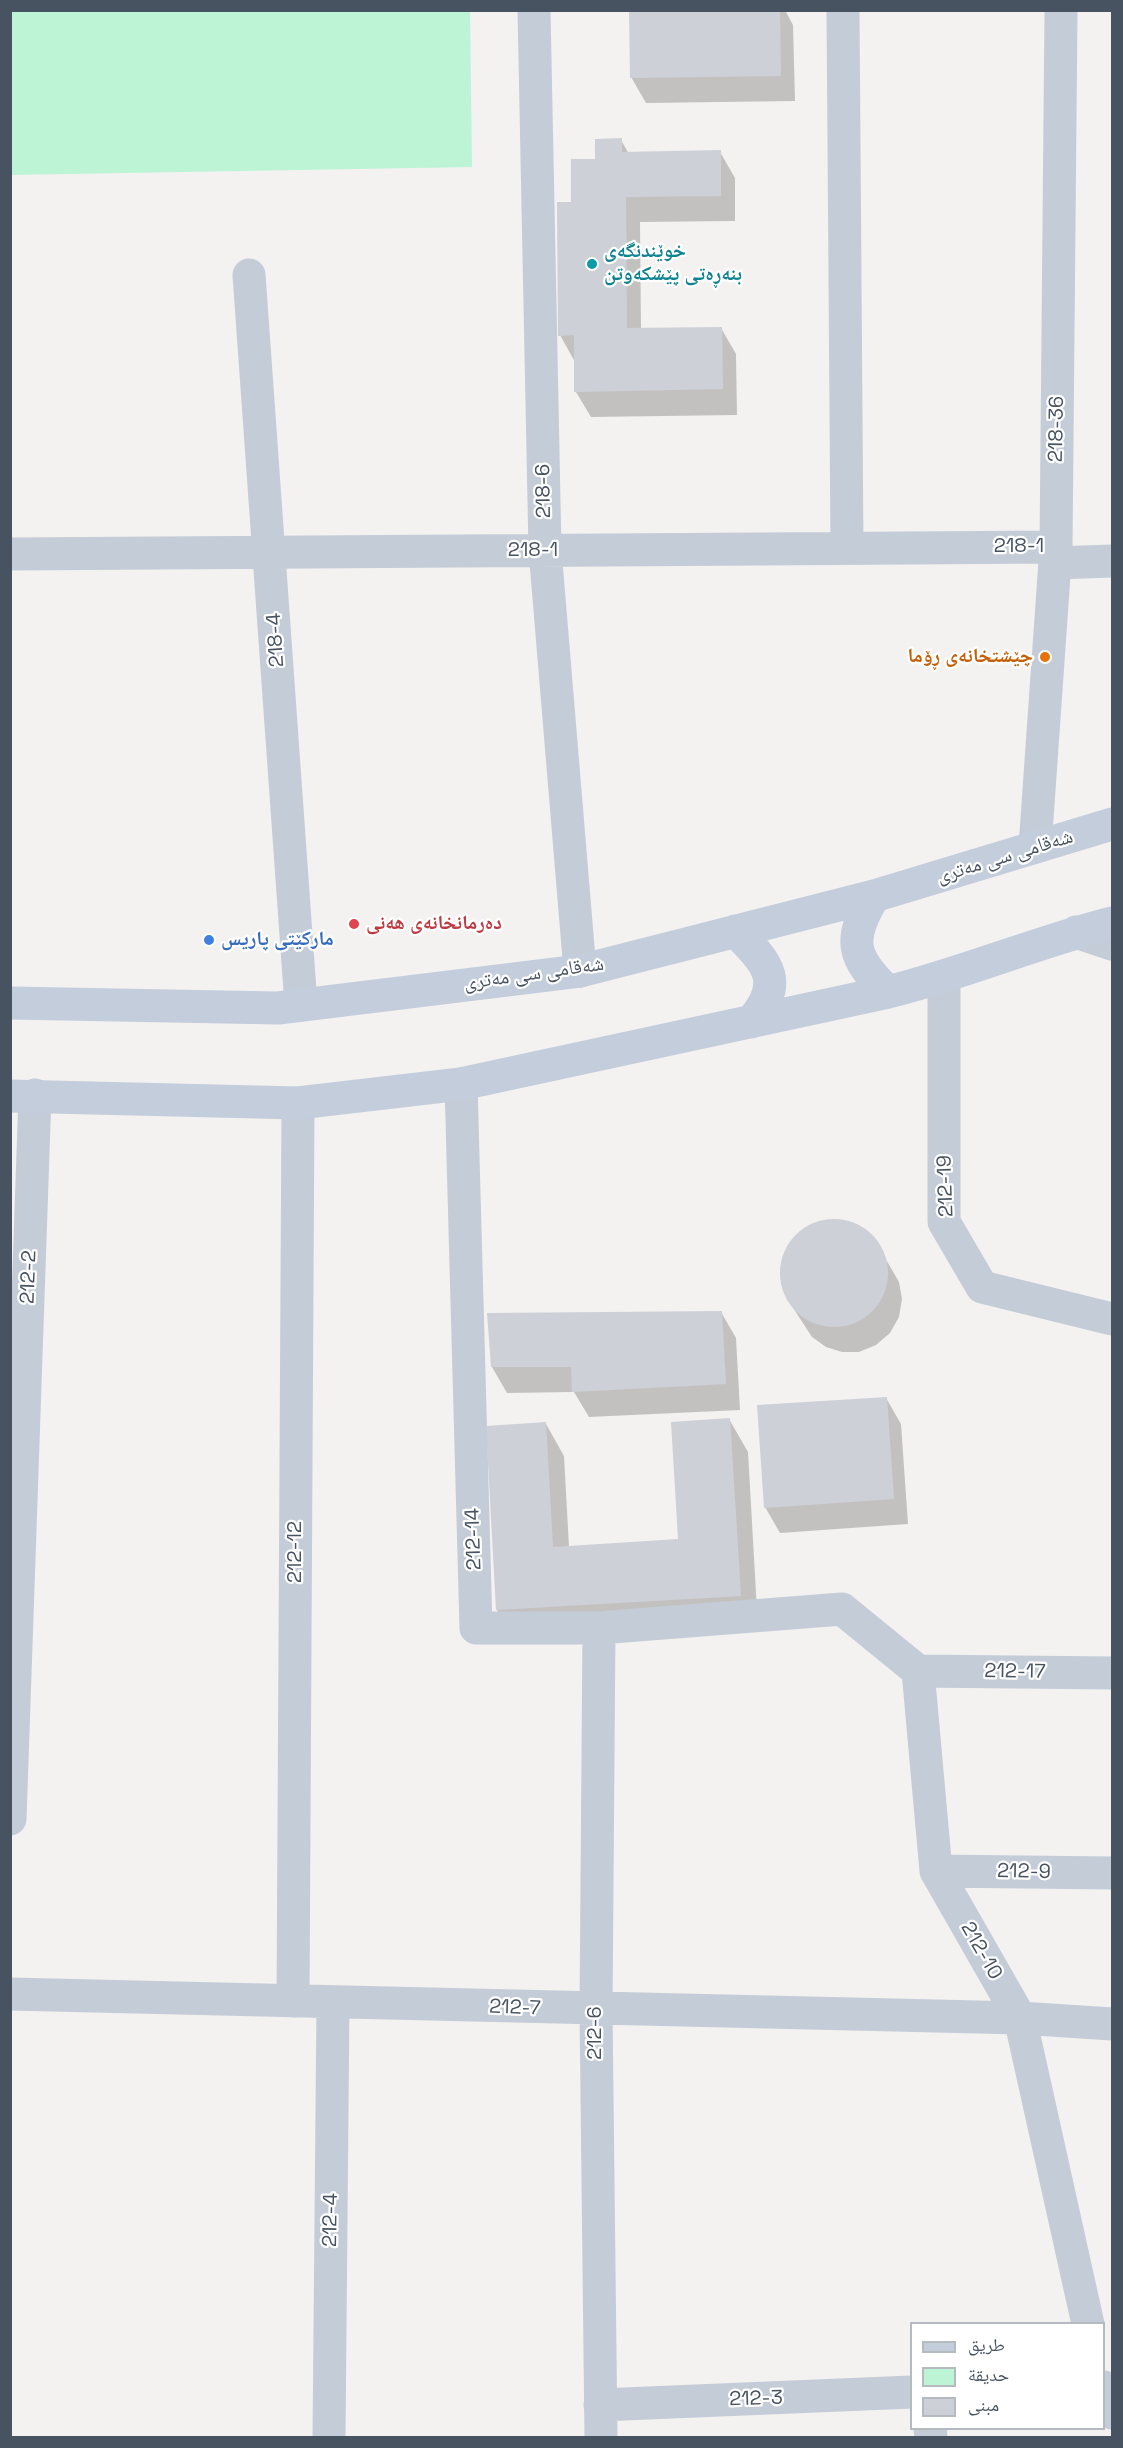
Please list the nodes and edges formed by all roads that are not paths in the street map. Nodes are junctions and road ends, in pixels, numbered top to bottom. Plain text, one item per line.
1 (534, 10) edge
2 (843, 10) edge
3 (1061, 10) edge
4 (249, 275) dead end
5 (847, 548) junction
6 (545, 550) junction
7 (270, 553) junction
8 (10, 554) edge
9 (1056, 555) junction
10 (1113, 561) edge
11 (1113, 824) edge
12 (1035, 847) junction
13 (874, 896) junction
14 (1113, 923) edge
15 (735, 931) junction
16 (1076, 932) junction
17 (1113, 944) edge
18 (580, 971) junction
19 (944, 978) junction
20 (888, 992) junction
21 (10, 1003) edge
22 (301, 1005) junction
23 (752, 1022) junction
24 (460, 1084) junction
25 (23, 1096) edge
26 (298, 1103) junction
27 (1113, 1319) edge
28 (599, 1628) junction
29 (918, 1671) junction
30 (1113, 1673) edge
31 (10, 1819) edge
32 (936, 1871) junction
33 (1113, 1873) edge
34 (10, 1994) edge
35 (293, 2001) junction
36 (333, 2002) junction
37 (596, 2010) junction
38 (1020, 2018) junction
39 (1113, 2024) edge
40 (1088, 2322) edge
41 (1105, 2390) edge
42 (910, 2392) edge
43 (600, 2405) junction
44 (1113, 2413) edge
45 (329, 2438) edge
46 (602, 2438) edge

1 - 6 street, 218-6
2 - 5 street
3 - 9 street, 218-36
4 - 7 street, 218-4
5 - 6 street, 218-1
5 - 9 street, 218-1
6 - 7 street, 218-1
6 - 18 street, 218-6
7 - 8 street, 218-1
7 - 22 street, 218-4
9 - 10 street, 218-1
9 - 12 street, 218-36
11 - 12 main road, شەقامی سی مەتری
12 - 13 main road, شەقامی سی مەتری
13 - 15 main road, شەقامی سی مەتری
13 - 20 main road
14 - 16 main road
15 - 18 main road, شەقامی سی مەتری
15 - 23 main road
16 - 17 street
16 - 19 main road
18 - 22 main road, شەقامی سی مەتری
19 - 20 main road
19 - 27 street, 212-19
20 - 23 main road
21 - 22 main road, شەقامی سی مەتری
23 - 24 main road
24 - 26 main road
24 - 28 street, 212-14
25 - 26 main road
25 - 31 street, 212-2
26 - 35 street, 212-12
28 - 29 street, 212-14
28 - 37 street, 212-6
29 - 30 street, 212-17
29 - 32 street, 212-10
32 - 33 street, 212-9
32 - 38 street, 212-10
34 - 35 street, 212-7
35 - 36 street, 212-7
36 - 37 street, 212-7
36 - 45 street, 212-4
37 - 38 street, 212-7
37 - 43 street, 212-6
38 - 39 street
38 - 40 street, 212-10
41 - 44 street
42 - 43 street, 212-3
43 - 46 street, 212-6

